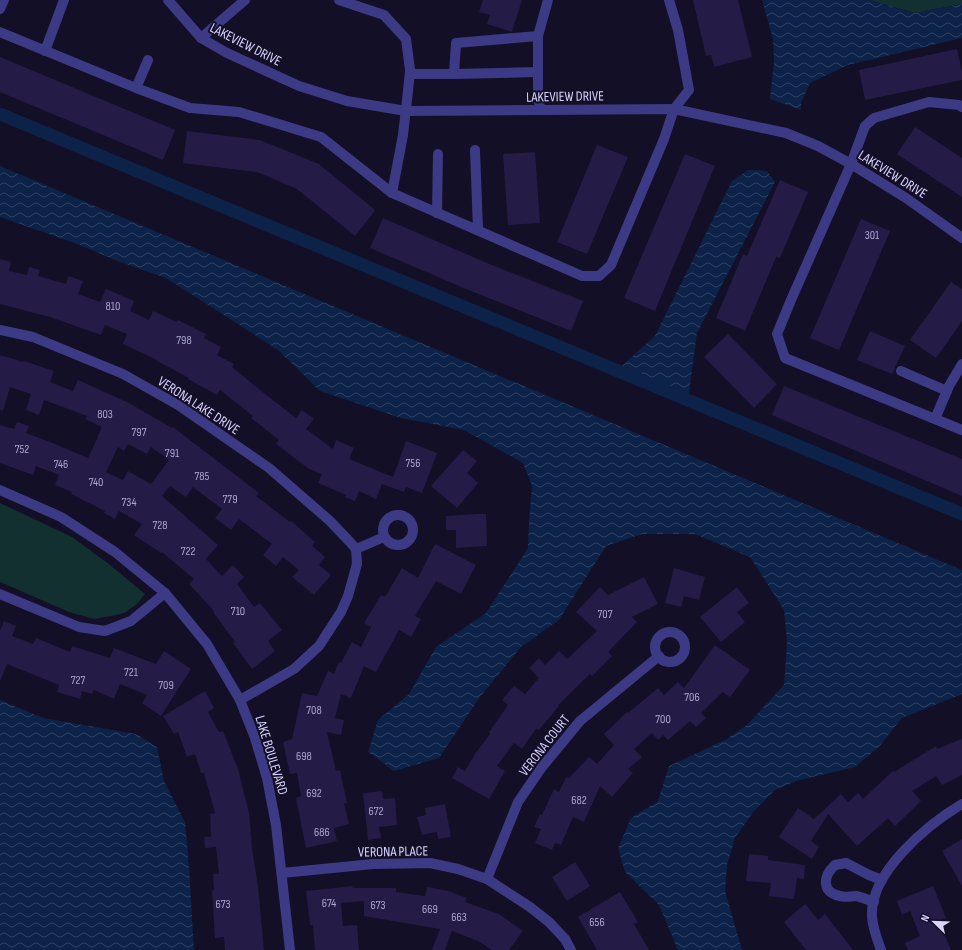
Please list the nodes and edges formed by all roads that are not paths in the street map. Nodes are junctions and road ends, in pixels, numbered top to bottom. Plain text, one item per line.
1 (4, 0) edge
2 (64, 0) edge
3 (168, 0) edge
4 (245, 0) edge
5 (339, 0) edge
6 (548, 0) edge
7 (669, 0) edge
8 (0, 9) edge
9 (0, 32) edge
10 (538, 36) junction
11 (201, 38) junction
12 (45, 51) junction
13 (148, 60) dead end
14 (538, 72) junction
15 (410, 74) junction
16 (454, 74) junction
17 (136, 88) junction
18 (962, 107) edge
19 (674, 109) junction
20 (540, 110) junction
21 (406, 111) junction
22 (475, 150) dead end
23 (438, 154) dead end
24 (851, 164) junction
25 (392, 193) junction
26 (438, 213) junction
27 (478, 230) junction
28 (962, 238) edge
29 (0, 330) edge
30 (962, 364) edge
31 (901, 370) dead end
32 (947, 391) junction
33 (935, 419) junction
34 (962, 430) edge
35 (0, 490) edge
36 (384, 537) dead end
37 (356, 549) junction
38 (165, 593) junction
39 (0, 594) edge
40 (659, 656) dead end
41 (240, 700) junction
42 (962, 804) edge
43 (282, 873) junction
44 (486, 879) junction
45 (882, 880) junction
46 (874, 902) junction
47 (290, 950) edge
48 (571, 950) edge
49 (881, 950) edge

1 - 8 street
2 - 12 street
3 - 11 street, LAKEVIEW DRIVE
4 - 11 street
5 - 15 street
6 - 10 street
7 - 19 street
9 - 12 street
10 - 14 street
10 - 16 street
11 - 21 street, LAKEVIEW DRIVE
12 - 17 street
13 - 17 street
14 - 16 street
14 - 20 street
15 - 16 street
15 - 21 street
17 - 25 street
18 - 24 street
19 - 20 street, LAKEVIEW DRIVE
19 - 24 street, LAKEVIEW DRIVE
19 - 27 street
20 - 21 street, LAKEVIEW DRIVE
21 - 25 street
22 - 27 street
23 - 26 street
24 - 28 street, LAKEVIEW DRIVE
24 - 33 street
25 - 26 street
26 - 27 street
29 - 37 street, VERONA LAKE DRIVE
30 - 32 street
31 - 32 street
32 - 33 street
33 - 34 street
35 - 38 street, LAKE BOULEVARD
36 - 37 street
37 - 41 street
38 - 39 street
38 - 41 street, LAKE BOULEVARD
40 - 44 street, VERONA COURT
41 - 43 street, LAKE BOULEVARD
42 - 45 street
43 - 44 street, VERONA PLACE
43 - 47 street, LAKE BOULEVARD
44 - 48 street, VERONA PLACE
45 - 46 street
45 - 46 street
46 - 49 street

